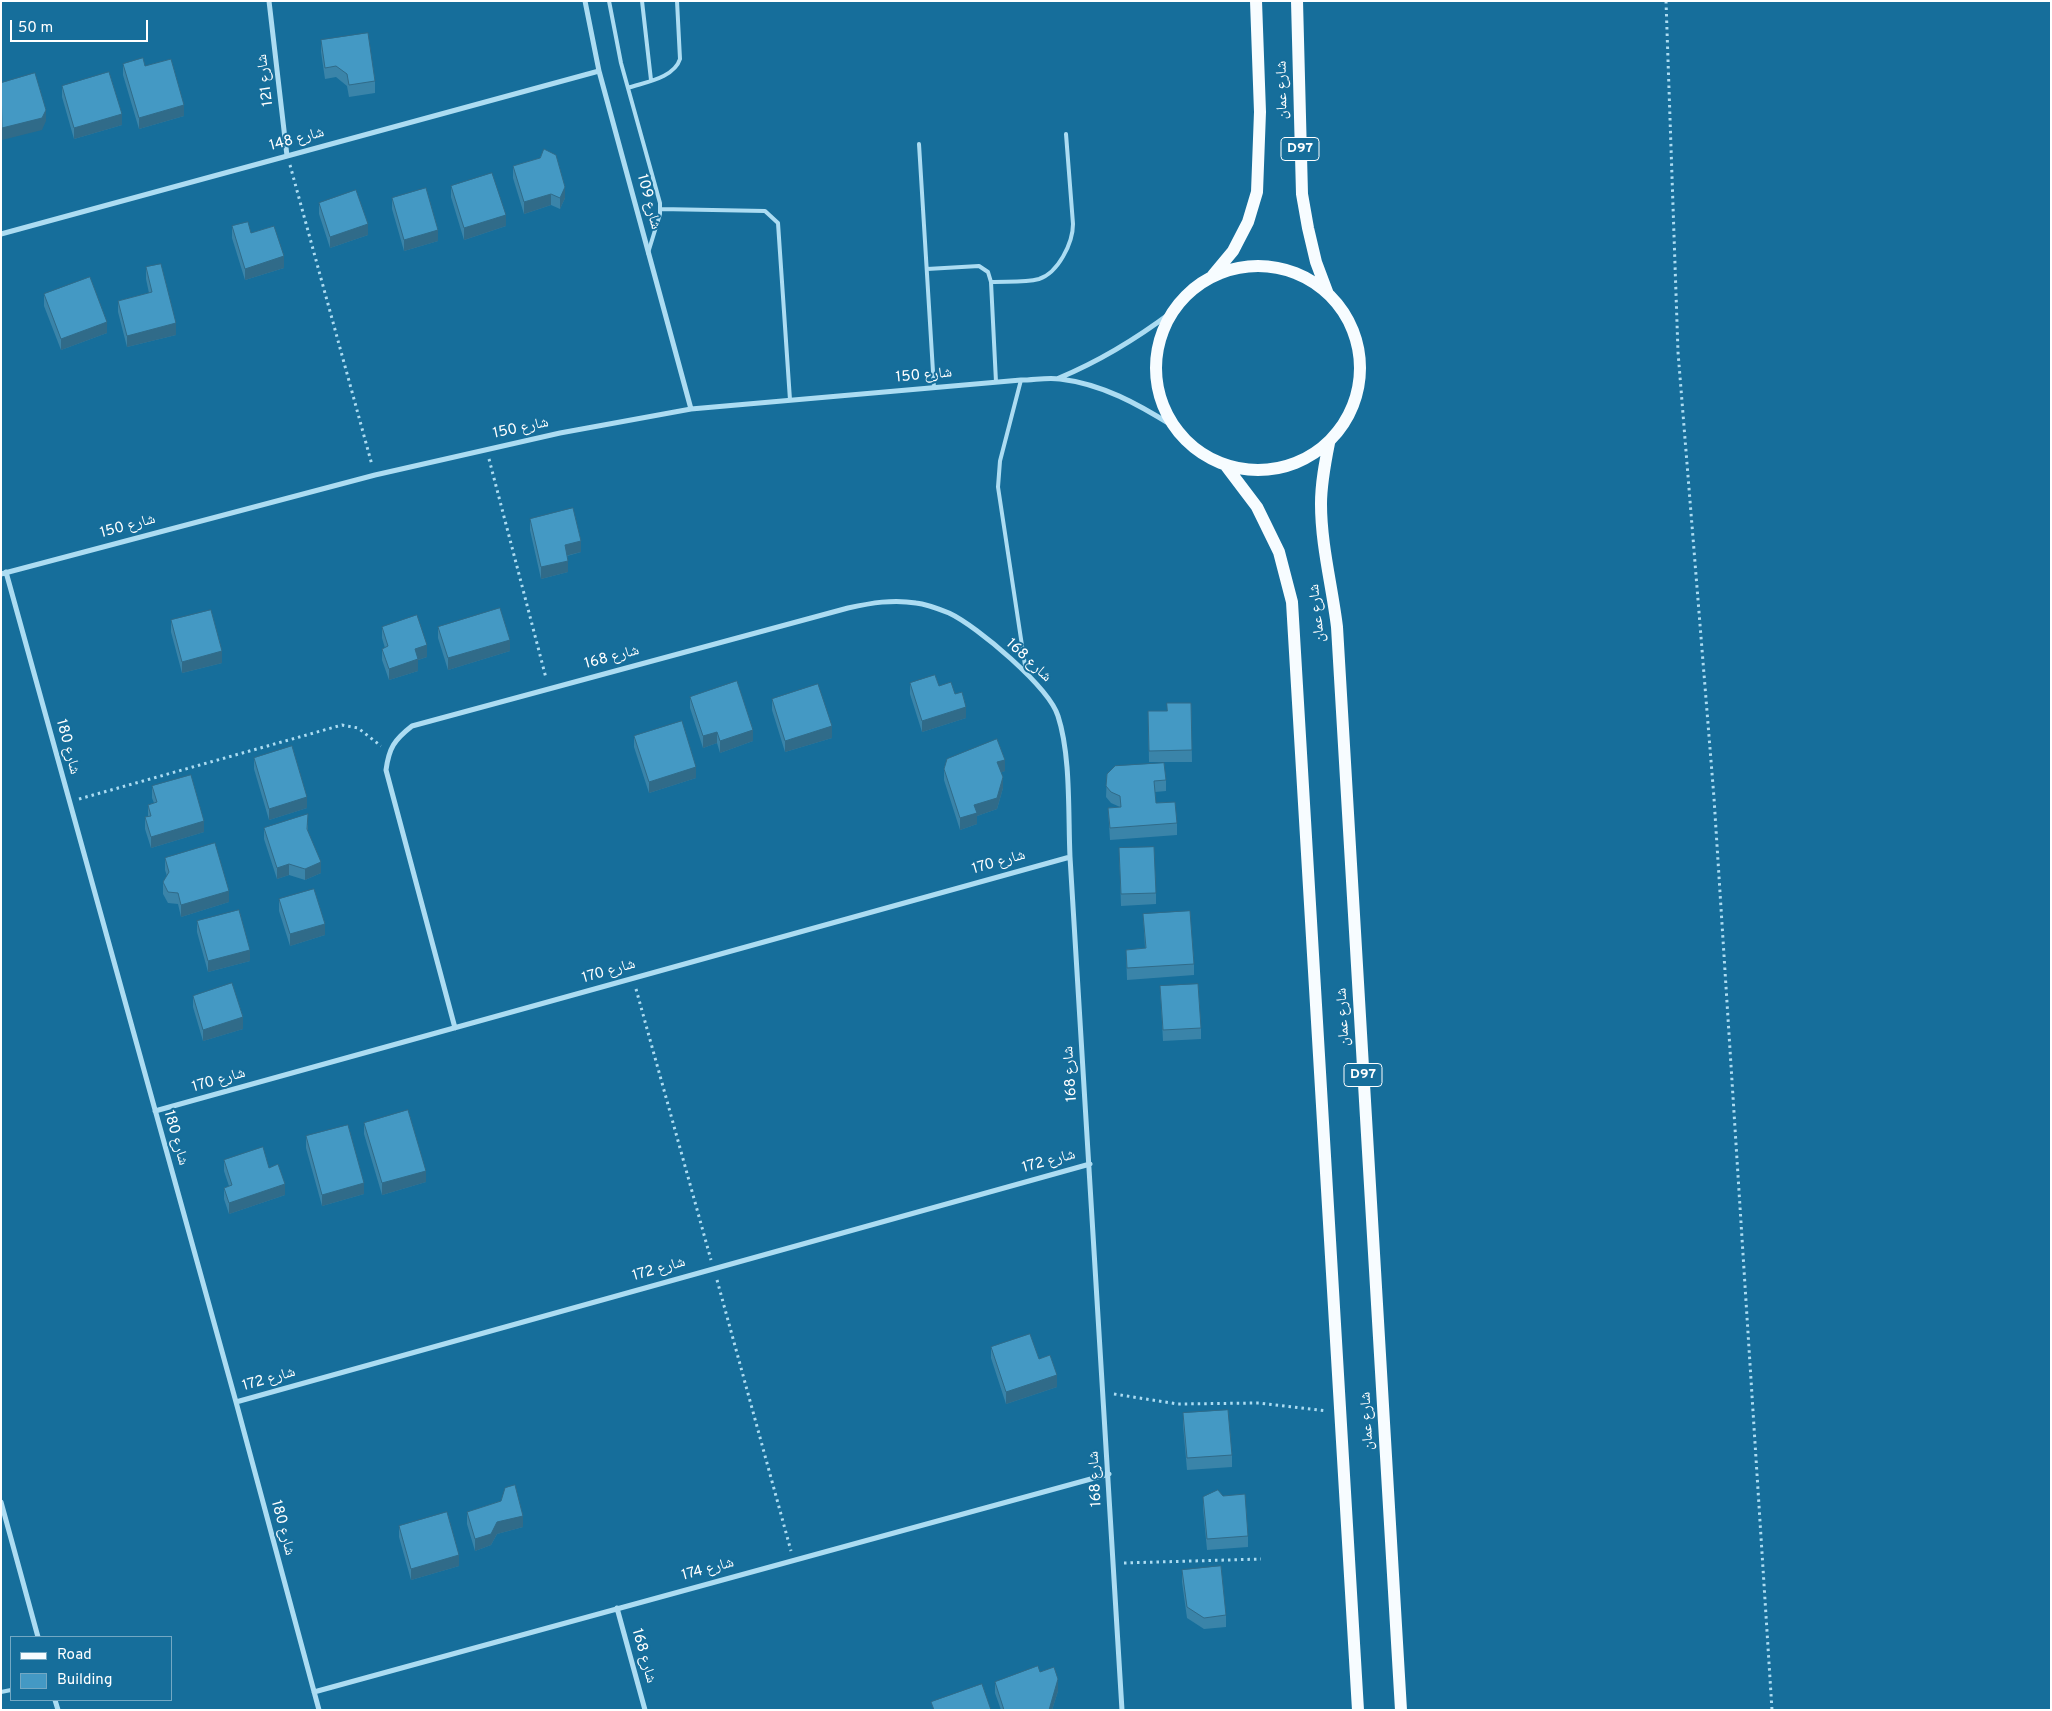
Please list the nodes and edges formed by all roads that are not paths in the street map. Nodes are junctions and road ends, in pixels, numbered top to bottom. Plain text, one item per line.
1 (269, 1) edge
2 (585, 1) edge
3 (608, 1) edge
4 (642, 1) edge
5 (677, 1) edge
6 (1256, 1) edge
7 (1297, 1) edge
8 (599, 71) junction
9 (651, 80) junction
10 (628, 88) junction
11 (1066, 134) dead end
12 (919, 144) dead end
13 (287, 156) junction
14 (660, 209) junction
15 (1, 234) edge
16 (648, 253) junction
17 (927, 268) junction
18 (1213, 275) junction
19 (991, 282) junction
20 (1328, 294) junction
21 (1172, 312) junction
22 (1059, 379) junction
23 (1021, 380) junction
24 (996, 382) junction
25 (934, 388) junction
26 (790, 400) junction
27 (691, 409) junction
28 (1173, 426) junction
29 (1329, 443) junction
30 (1226, 466) junction
31 (3, 573) edge
32 (1026, 672) junction
33 (1070, 857) junction
34 (455, 1028) junction
35 (155, 1112) junction
36 (1090, 1164) junction
37 (236, 1402) junction
38 (1109, 1474) junction
39 (1, 1502) edge
40 (617, 1608) junction
41 (38, 1636) edge
42 (314, 1692) junction
43 (318, 1710) edge
44 (645, 1710) edge
45 (1122, 1710) edge
46 (1358, 1710) edge
47 (1401, 1710) edge

1 - 13 street, شارع 121
2 - 8 street, شارع 109
3 - 10 lane
4 - 9 lane
5 - 9 lane
6 - 18 main road, شارع عمان / D97
7 - 20 main road, شارع عمان / D97
8 - 13 street, شارع 148
8 - 16 street, شارع 109
9 - 10 lane
10 - 14 lane
11 - 19 lane
12 - 17 lane
13 - 15 street, شارع 148
14 - 16 lane
14 - 26 lane
16 - 27 street, شارع 109
17 - 19 lane
17 - 25 lane
18 - 20 main road
18 - 21 main road
19 - 24 lane
20 - 29 main road
21 - 22 street, شارع 150
21 - 28 main road
22 - 23 street, شارع 150
22 - 28 street, شارع 150
23 - 24 street, شارع 150
23 - 32 lane
24 - 25 street, شارع 150
25 - 26 street, شارع 150
26 - 27 street, شارع 150
27 - 31 street, شارع 150
28 - 30 main road
29 - 30 main road
29 - 47 main road, شارع عمان / D97
30 - 46 main road, شارع عمان
31 - 35 street, شارع 180
32 - 33 street, شارع 168
32 - 34 street, شارع 168
33 - 34 street, شارع 170
33 - 36 street, شارع 168
34 - 35 street, شارع 170
35 - 37 street, شارع 180
36 - 37 street, شارع 172
36 - 38 street, شارع 168
37 - 42 street, شارع 180
38 - 40 street, شارع 174
38 - 45 street, شارع 168
39 - 41 street
40 - 42 street, شارع 174
40 - 44 street, شارع 168
42 - 43 street, شارع 180

